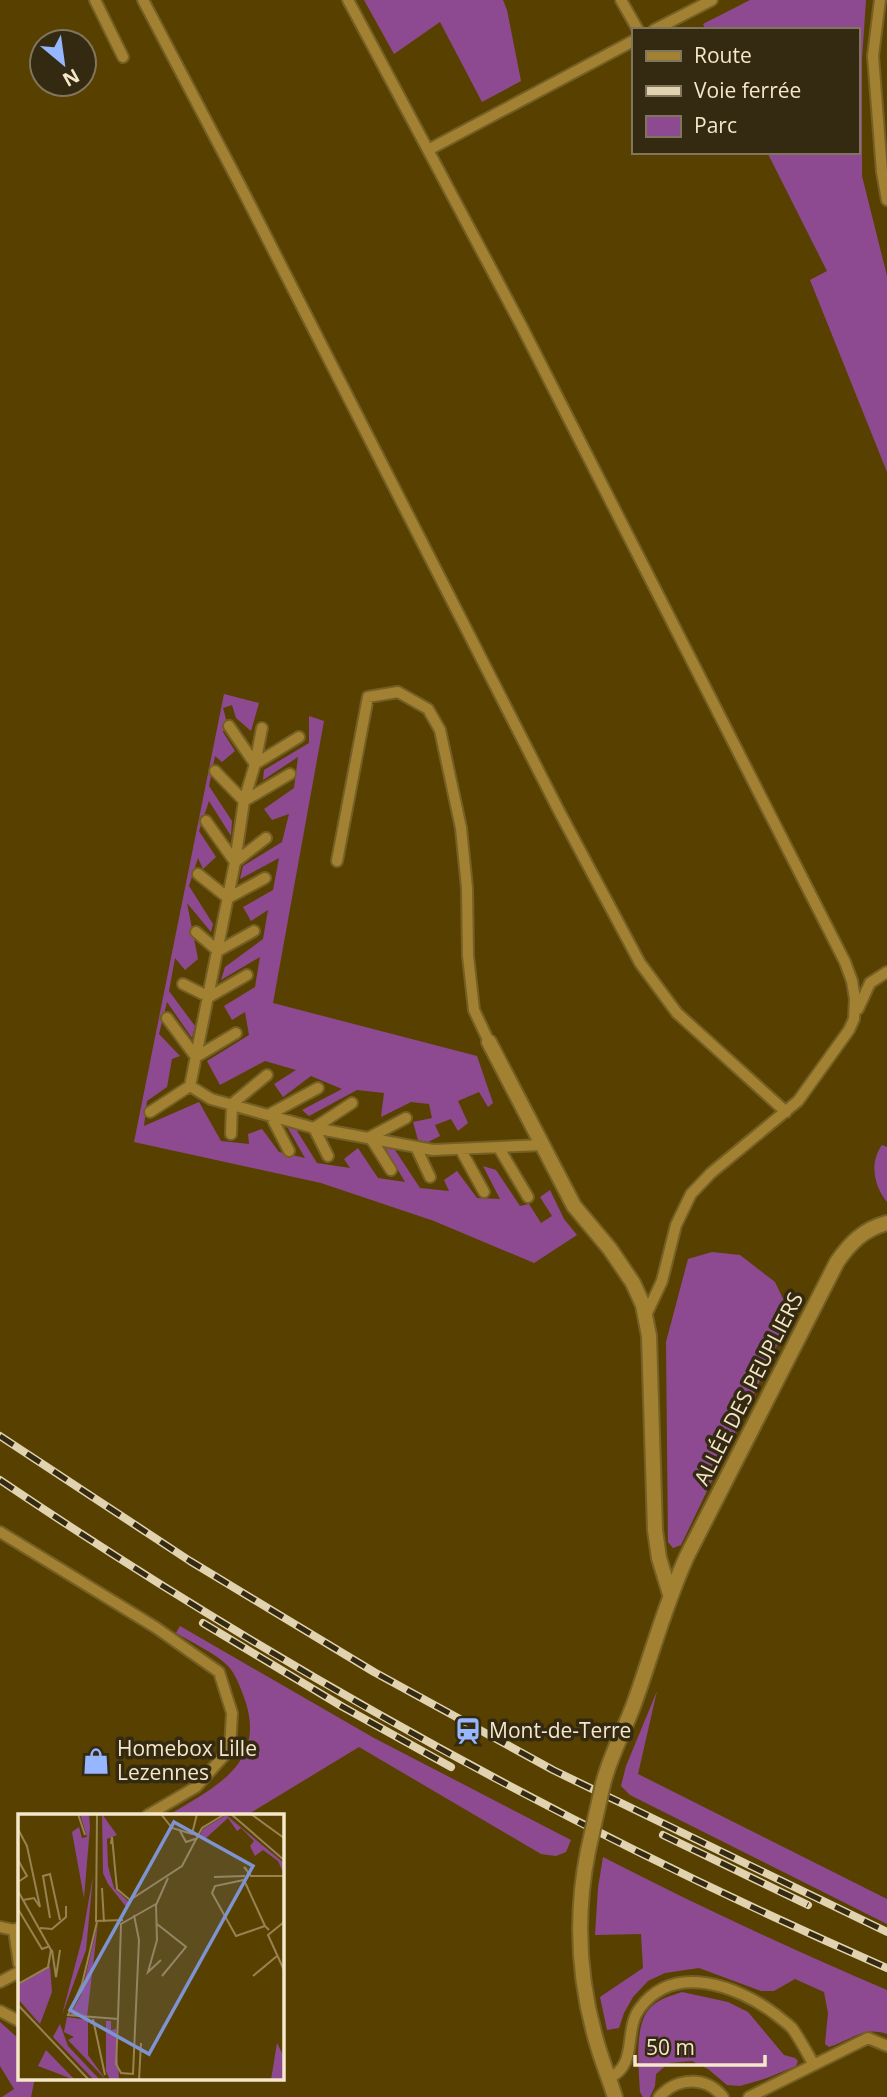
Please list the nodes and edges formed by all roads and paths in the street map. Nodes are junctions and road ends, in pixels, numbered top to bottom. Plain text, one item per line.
1 (95, 0) edge
2 (143, 0) edge
3 (348, 0) edge
4 (621, 0) edge
5 (712, 0) edge
6 (880, 0) edge
7 (637, 28) edge
8 (658, 28) edge
9 (632, 42) edge
10 (123, 57) dead end
11 (428, 150) junction
12 (887, 200) edge
13 (229, 726) dead end
14 (262, 728) dead end
15 (299, 737) dead end
16 (255, 764) junction
17 (215, 771) dead end
18 (290, 774) dead end
19 (244, 801) junction
20 (206, 821) dead end
21 (266, 838) dead end
22 (337, 861) dead end
23 (235, 862) junction
24 (198, 874) dead end
25 (265, 878) dead end
26 (228, 898) junction
27 (254, 931) dead end
28 (196, 932) dead end
29 (218, 951) junction
30 (887, 972) edge
31 (247, 975) dead end
32 (183, 984) dead end
33 (209, 996) junction
34 (167, 1018) dead end
35 (854, 1018) junction
36 (236, 1033) dead end
37 (489, 1042) joint
38 (196, 1056) junction
39 (267, 1075) dead end
40 (190, 1086) junction
41 (318, 1088) dead end
42 (352, 1103) dead end
43 (232, 1104) junction
44 (150, 1112) dead end
45 (786, 1112) junction
46 (270, 1114) junction
47 (407, 1118) dead end
48 (314, 1128) junction
49 (231, 1134) dead end
50 (370, 1137) junction
51 (542, 1145) junction
52 (416, 1147) junction
53 (499, 1148) junction
54 (461, 1150) junction
55 (289, 1151) dead end
56 (328, 1156) dead end
57 (391, 1170) dead end
58 (430, 1177) dead end
59 (484, 1192) dead end
60 (528, 1197) dead end
61 (887, 1223) edge
62 (646, 1315) junction
63 (0, 1532) edge
64 (670, 1594) junction
65 (150, 1814) edge
66 (0, 1927) edge
67 (17, 1929) edge
68 (18, 1946) edge
69 (18, 1973) edge
70 (0, 1982) edge
71 (0, 2011) edge
72 (18, 2020) edge
73 (887, 2046) edge
74 (814, 2065) junction
75 (609, 2078) junction
76 (615, 2097) edge
77 (659, 2097) edge
78 (723, 2097) edge
79 (748, 2097) edge

1 - 10 lane
2 - 45 lane
3 - 11 lane
4 - 7 lane
5 - 8 lane
6 - 12 lane
9 - 11 lane
11 - 35 lane
13 - 16 lane
14 - 16 lane
15 - 16 lane
16 - 19 lane
17 - 19 lane
18 - 19 lane
19 - 23 lane
20 - 23 lane
21 - 23 lane
22 - 37 lane
23 - 26 lane
24 - 26 lane
25 - 26 lane
26 - 29 lane
27 - 29 lane
28 - 29 lane
29 - 33 lane
30 - 35 lane
31 - 33 lane
32 - 33 lane
33 - 38 lane
34 - 38 lane
35 - 45 lane
36 - 38 lane
37 - 51 street
38 - 40 lane
39 - 43 lane
40 - 43 lane
40 - 44 lane
41 - 46 lane
42 - 48 lane
43 - 46 lane
43 - 49 lane
45 - 62 lane
46 - 48 lane
46 - 55 lane
47 - 50 lane
48 - 50 lane
48 - 56 lane
50 - 52 lane
50 - 57 lane
51 - 53 lane
51 - 62 street
52 - 54 lane
52 - 58 lane
53 - 54 lane
53 - 60 lane
54 - 59 lane
61 - 64 street, ALLÉE DES PEUPLIERS
62 - 64 street
63 - 65 lane
64 - 75 street, ALLÉE DES PEUPLIERS, bridge
66 - 67 lane
67 - 68 lane
69 - 70 lane
71 - 72 lane
73 - 74 lane
74 - 75 lane
74 - 79 lane
75 - 76 street, ALLÉE DES PEUPLIERS
77 - 78 lane

